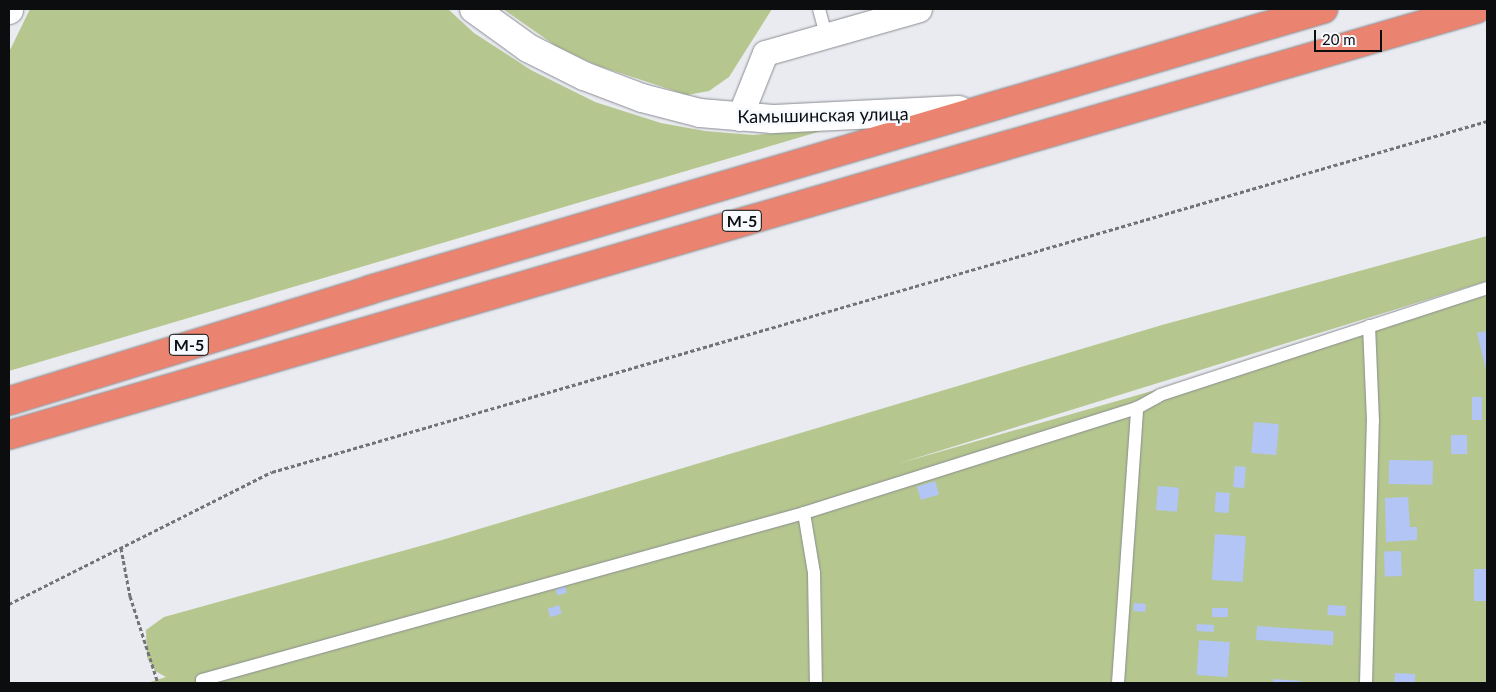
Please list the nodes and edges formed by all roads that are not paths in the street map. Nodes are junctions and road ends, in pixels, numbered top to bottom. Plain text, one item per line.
1 (474, 9) edge
2 (819, 9) edge
3 (919, 9) edge
4 (1324, 9) edge
5 (1476, 9) edge
6 (826, 35) junction
7 (988, 108) junction
8 (738, 118) junction
9 (1487, 288) edge
10 (1370, 326) junction
11 (9, 401) edge
12 (1137, 408) junction
13 (9, 435) edge
14 (804, 513) junction
15 (203, 683) edge
16 (816, 683) edge
17 (1118, 683) edge
18 (1366, 683) edge

1 - 8 street, Камышинская улица
2 - 6 lane
3 - 6 street
4 - 7 highway, М-5
5 - 13 highway, М-5
6 - 8 street
7 - 8 street, Камышинская улица
7 - 11 highway, М-5
9 - 10 lane
10 - 12 lane
10 - 18 lane
12 - 14 lane
12 - 17 lane
14 - 15 lane
14 - 16 lane

